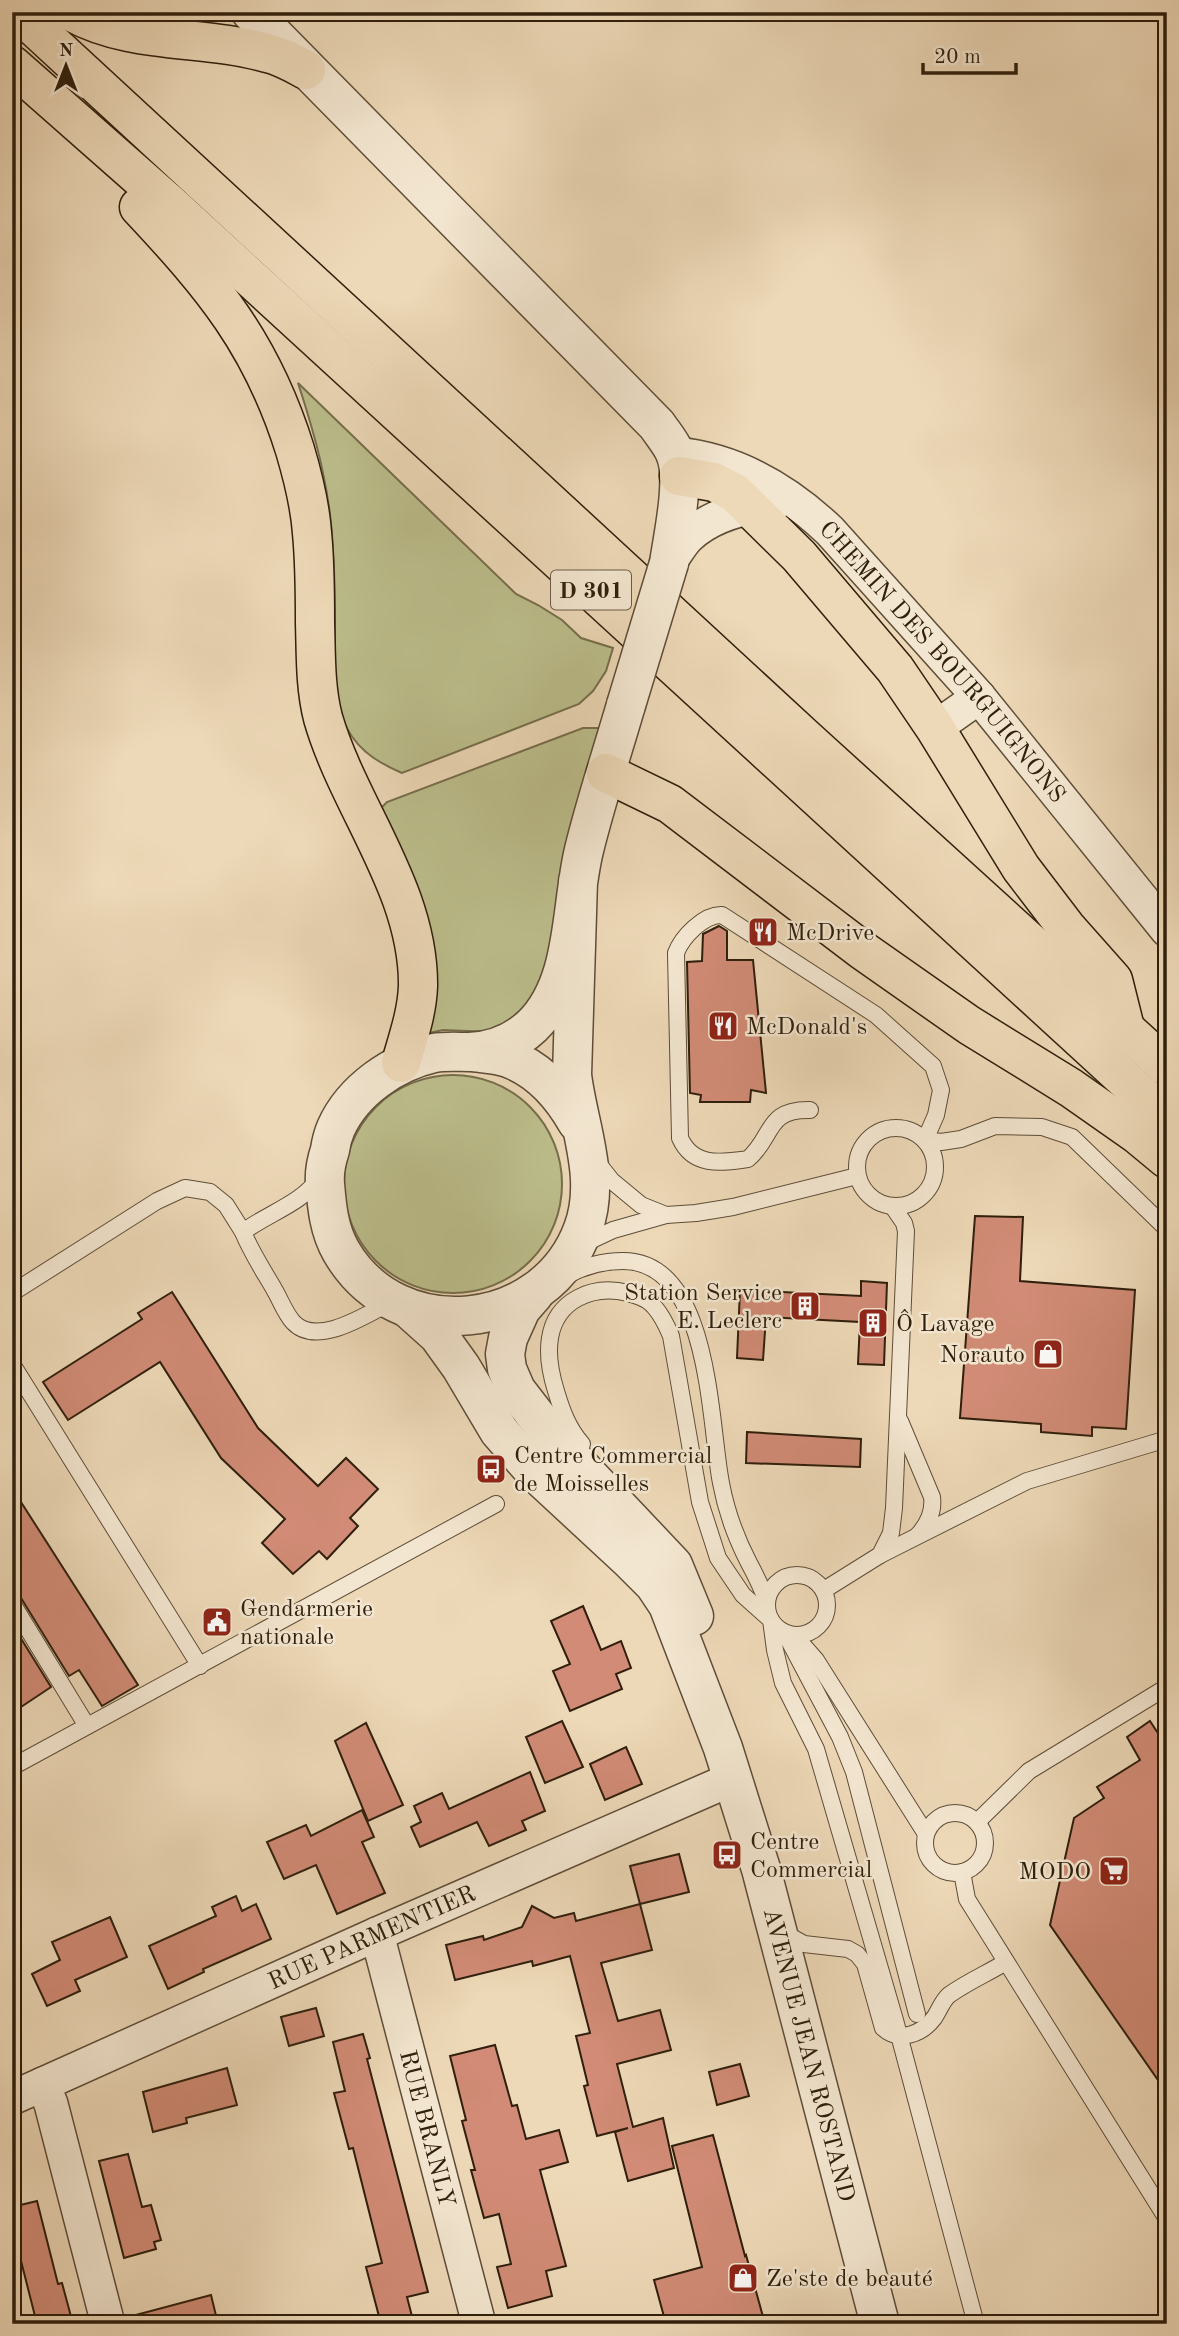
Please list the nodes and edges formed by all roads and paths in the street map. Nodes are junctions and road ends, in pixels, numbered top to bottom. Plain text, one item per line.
1 (18, 12) edge
2 (74, 12) edge
3 (153, 12) edge
4 (251, 12) edge
5 (12, 65) edge
6 (306, 70) junction
7 (12, 81) edge
8 (677, 465) junction
9 (804, 506) junction
10 (750, 508) junction
11 (669, 563) junction
12 (979, 697) junction
13 (935, 728) junction
14 (606, 773) junction
15 (578, 881) junction
16 (1167, 930) edge
17 (1125, 1028) junction
18 (474, 1052) junction
19 (401, 1063) junction
20 (1167, 1067) edge
21 (810, 1111) dead end
22 (1167, 1118) edge
23 (925, 1140) junction
24 (585, 1141) junction
25 (1167, 1160) edge
26 (324, 1172) junction
27 (857, 1176) junction
28 (893, 1206) junction
29 (666, 1215) junction
30 (1167, 1229) edge
31 (243, 1232) junction
32 (573, 1249) junction
33 (12, 1293) edge
34 (534, 1294) junction
35 (401, 1305) junction
36 (12, 1364) edge
37 (898, 1418) junction
38 (1167, 1438) edge
39 (496, 1504) dead end
40 (916, 1537) junction
41 (880, 1555) junction
42 (673, 1565) junction
43 (824, 1590) junction
44 (767, 1602) junction
45 (12, 1603) edge
46 (771, 1620) junction
47 (790, 1634) junction
48 (200, 1666) junction
49 (1167, 1687) edge
50 (87, 1726) junction
51 (728, 1763) junction
52 (12, 1767) edge
53 (977, 1822) junction
54 (926, 1834) junction
55 (962, 1872) junction
56 (777, 1928) junction
57 (377, 1934) junction
58 (1006, 1962) junction
59 (917, 2014) dead end
60 (900, 2036) junction
61 (43, 2084) junction
62 (12, 2098) edge
63 (1167, 2219) edge
64 (108, 2324) edge
65 (479, 2324) edge
66 (880, 2324) edge
67 (976, 2324) edge

1 - 17 highway, D 301
2 - 3 highway
2 - 6 highway
4 - 6 street
5 - 22 highway, D 301
6 - 8 street
7 - 19 highway
8 - 9 street, CHEMIN DES BOURGUIGNONS
8 - 10 highway
8 - 11 street
9 - 10 street
9 - 12 street, CHEMIN DES BOURGUIGNONS
10 - 11 street
10 - 13 highway
11 - 14 street, bridge
12 - 13 street
12 - 16 street, CHEMIN DES BOURGUIGNONS
13 - 17 highway
14 - 15 street
14 - 25 highway
15 - 18 street
15 - 24 street
17 - 20 highway, D 301
18 - 19 street, AVENUE JEAN ROSTAND
18 - 24 street
19 - 26 street, AVENUE JEAN ROSTAND
21 - 23 lane
23 - 27 lane
23 - 28 lane
23 - 30 lane
24 - 29 lane
24 - 32 street
26 - 31 lane
26 - 35 street, AVENUE JEAN ROSTAND
27 - 28 lane
27 - 29 lane
28 - 37 lane
29 - 32 lane
31 - 33 lane
31 - 35 lane
32 - 34 street
34 - 35 street
34 - 42 street, AVENUE JEAN ROSTAND
34 - 44 lane
35 - 51 street, AVENUE JEAN ROSTAND
36 - 48 lane
37 - 40 lane
37 - 41 lane
38 - 40 lane
39 - 48 lane
40 - 41 lane
41 - 43 lane
42 - 46 lane
42 - 51 street, AVENUE JEAN ROSTAND
43 - 44 lane
43 - 47 lane
44 - 46 lane
45 - 50 lane
46 - 47 lane
46 - 60 lane
47 - 54 lane
47 - 59 lane
48 - 50 lane
49 - 53 lane
50 - 52 lane
51 - 56 street, AVENUE JEAN ROSTAND
51 - 57 street, RUE PARMENTIER
53 - 54 lane
53 - 55 lane
54 - 55 lane
55 - 58 lane
56 - 60 lane
56 - 66 street, AVENUE JEAN ROSTAND
57 - 61 street, RUE PARMENTIER
57 - 65 street, RUE BRANLY
58 - 60 lane
58 - 63 lane
60 - 67 lane
61 - 62 street, RUE PARMENTIER
61 - 64 street

